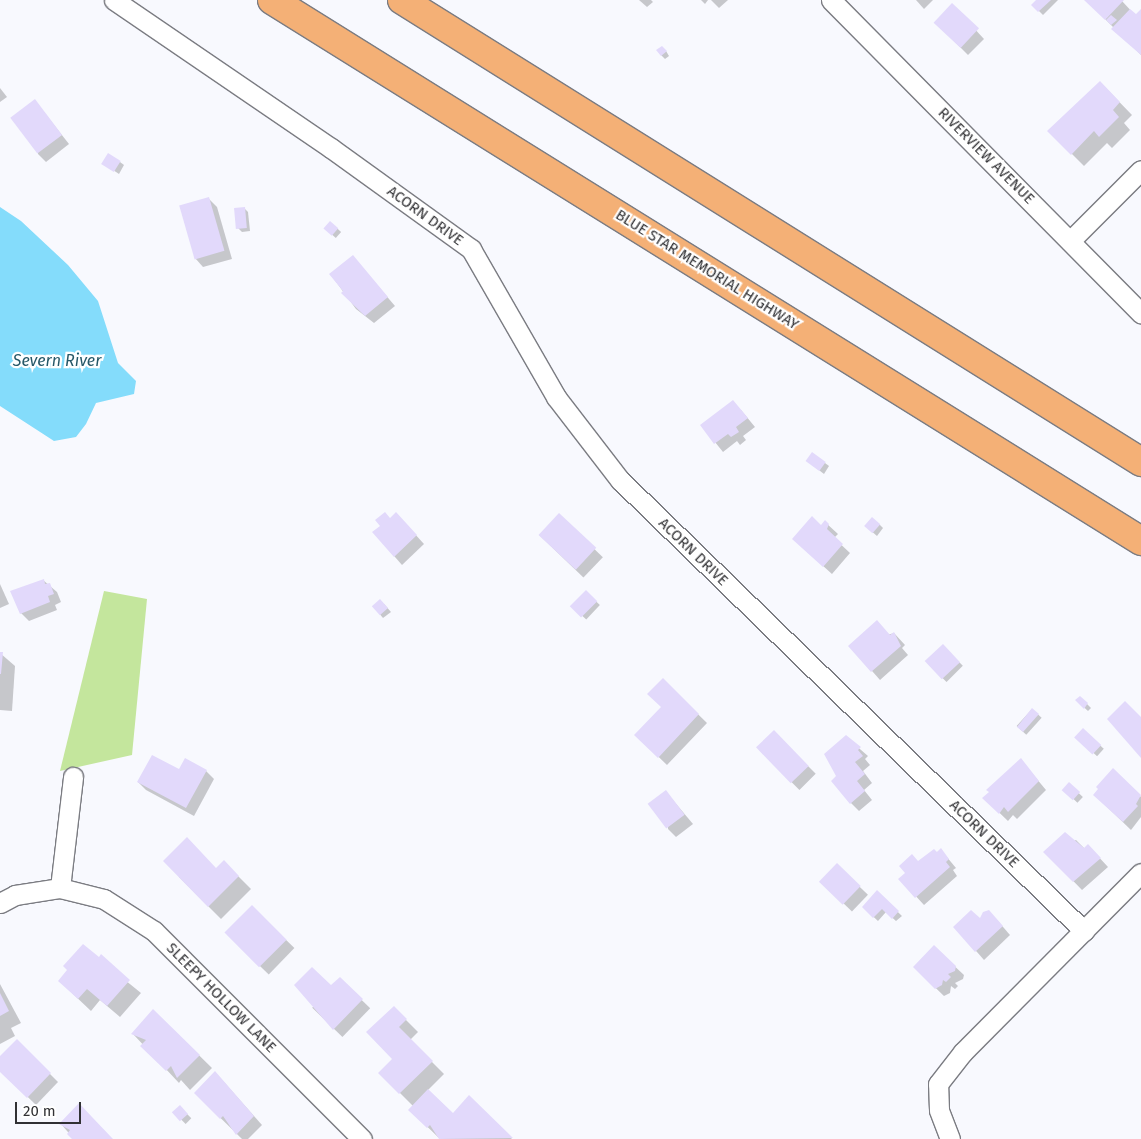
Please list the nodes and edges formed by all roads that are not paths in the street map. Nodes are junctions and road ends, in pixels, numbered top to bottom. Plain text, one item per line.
1 (114, 0) edge
2 (272, 0) edge
3 (402, 0) edge
4 (831, 0) edge
5 (1141, 170) edge
6 (1070, 241) junction
7 (1141, 313) edge
8 (1141, 462) edge
9 (1141, 541) edge
10 (73, 777) dead end
11 (1141, 873) edge
12 (60, 888) junction
13 (0, 903) edge
14 (1084, 931) junction
15 (362, 1139) edge
16 (950, 1139) edge

1 - 14 street, ACORN DRIVE
2 - 9 highway, BLUE STAR MEMORIAL HIGHWAY
3 - 8 highway
4 - 6 street, RIVERVIEW AVENUE
5 - 6 street
6 - 7 street, RIVERVIEW AVENUE
10 - 12 street
11 - 14 street
12 - 13 street
12 - 15 street, SLEEPY HOLLOW LANE
14 - 16 street

